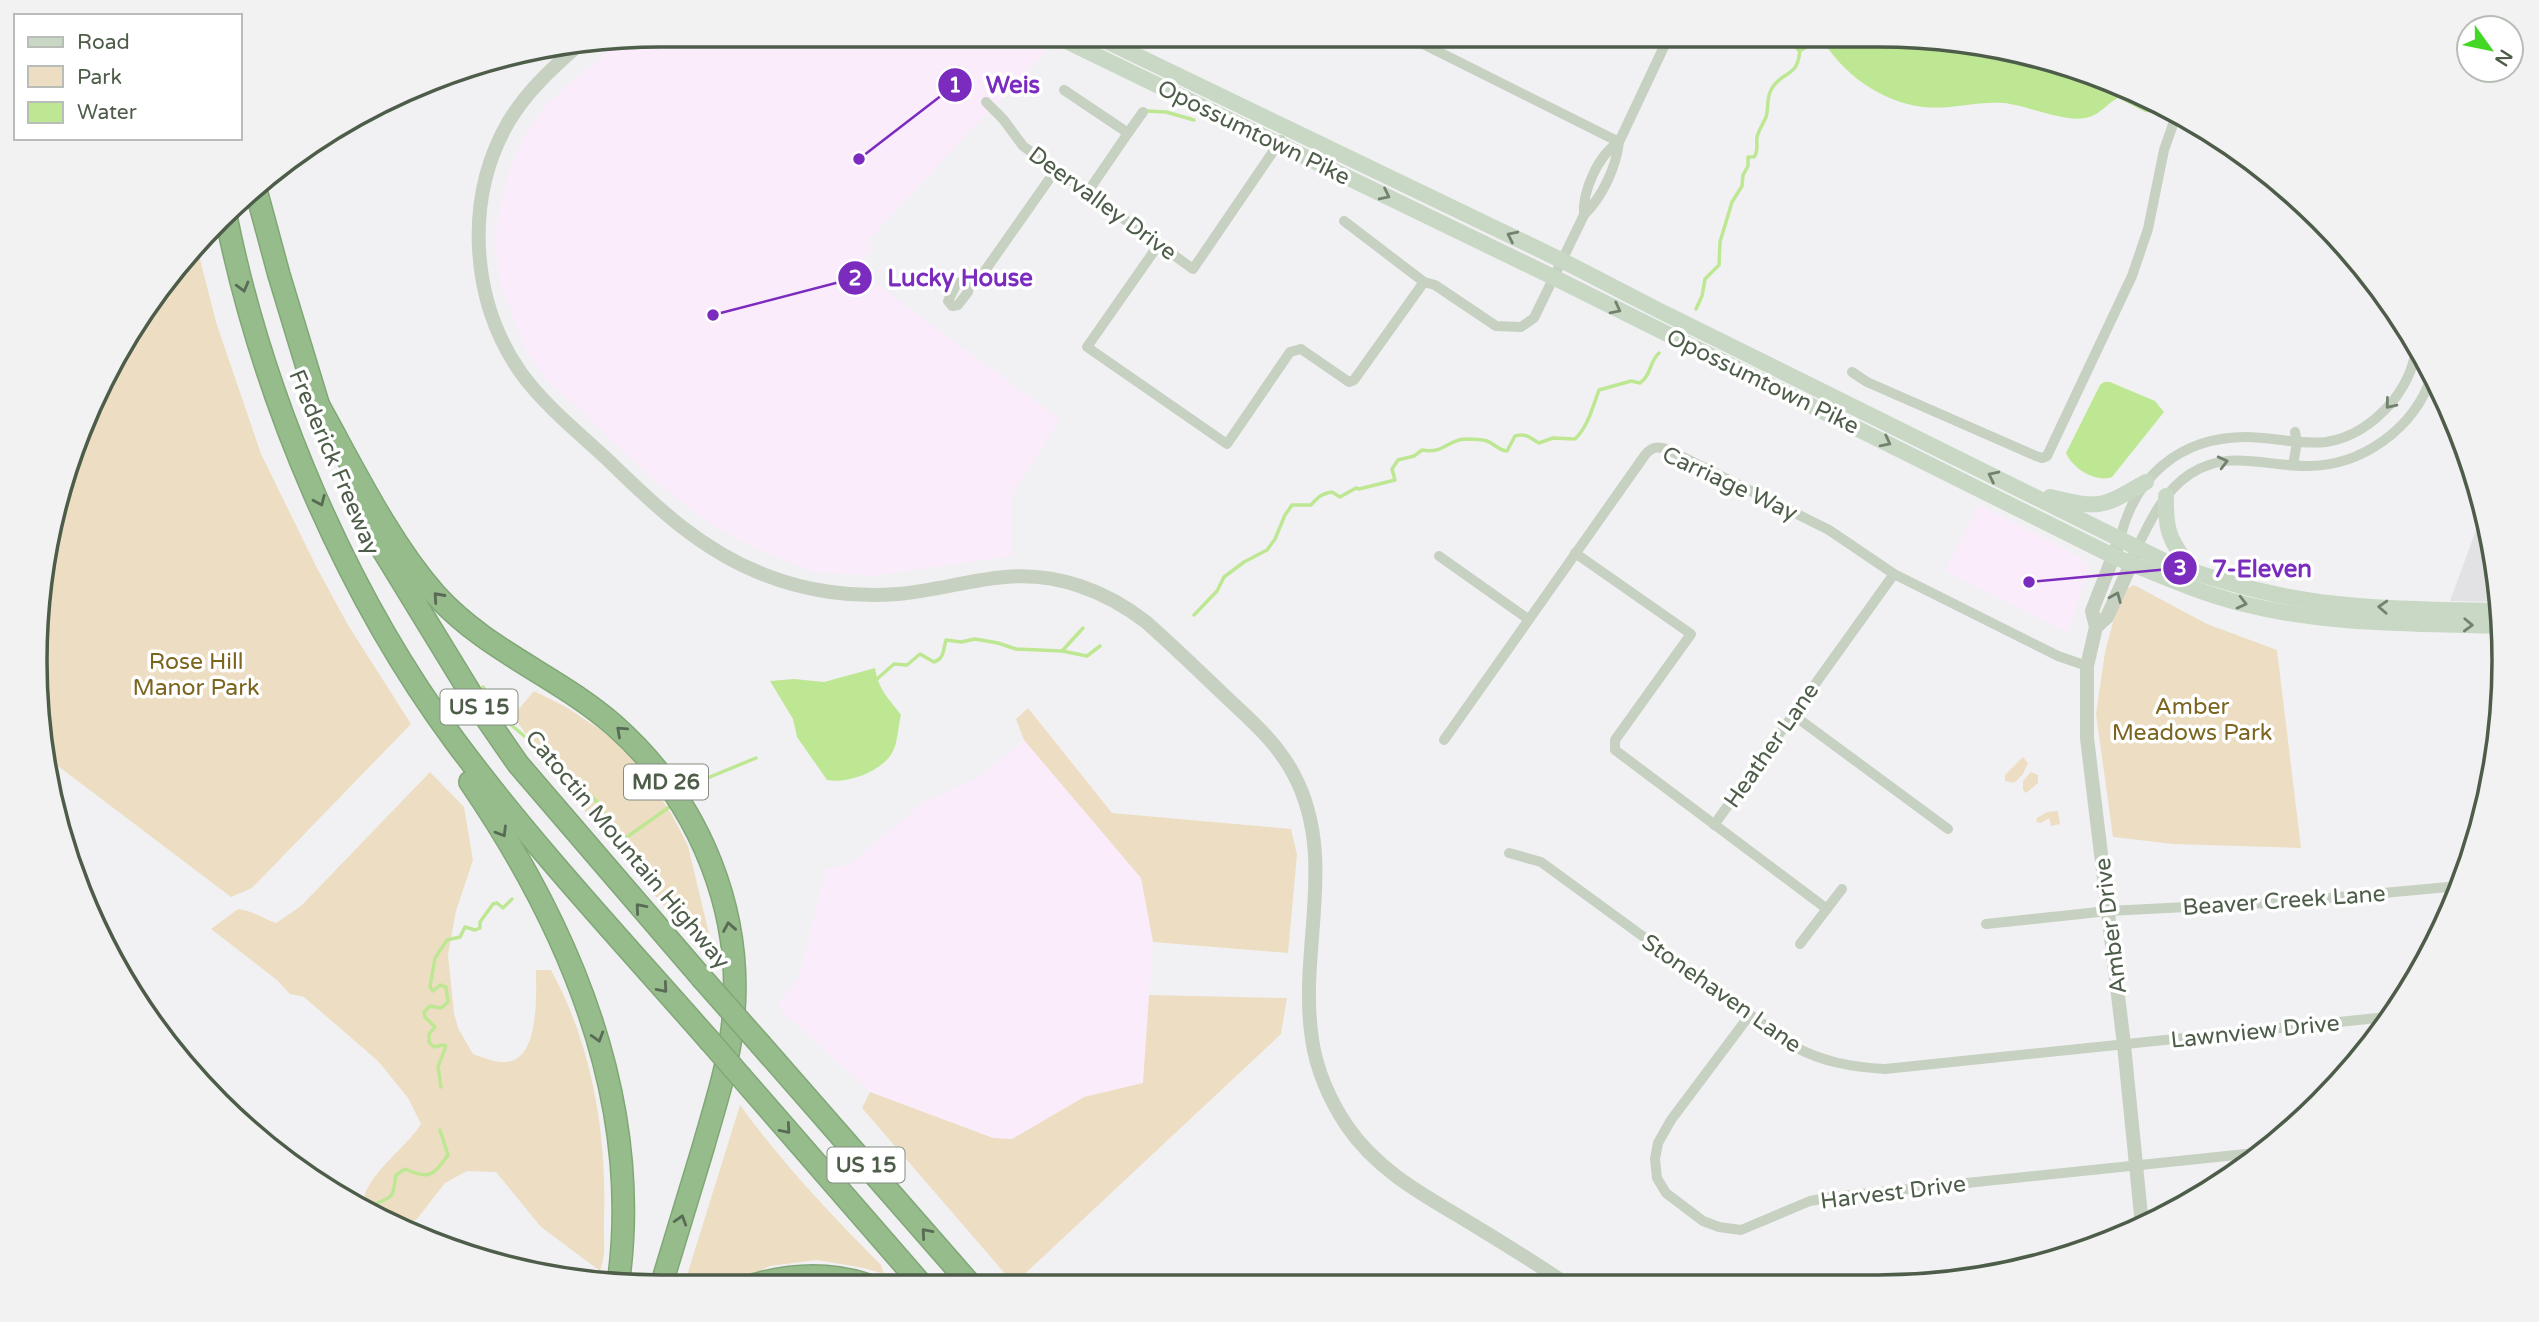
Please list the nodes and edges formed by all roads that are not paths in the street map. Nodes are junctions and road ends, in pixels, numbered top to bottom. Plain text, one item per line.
1 (1079, 47) edge
2 (1117, 47) edge
3 (1428, 47) edge
4 (1665, 47) edge
5 (568, 55) edge
6 (1064, 90) dead end
7 (986, 102) dead end
8 (1143, 112) dead end
9 (2173, 123) edge
10 (1287, 128) junction
11 (1128, 133) junction
12 (1619, 142) junction
13 (1279, 144) junction
14 (1055, 171) junction
15 (1087, 193) junction
16 (258, 198) edge
17 (1343, 221) dead end
18 (228, 226) edge
19 (1159, 244) junction
20 (1563, 261) junction
21 (1555, 278) junction
22 (1424, 282) junction
23 (969, 285) dead end
24 (2413, 361) edge
25 (1852, 372) dead end
26 (2427, 387) edge
27 (315, 399) junction
28 (2296, 437) junction
29 (2292, 465) junction
30 (2146, 482) junction
31 (2023, 491) junction
32 (2166, 496) junction
33 (2120, 539) junction
34 (2137, 548) junction
35 (1575, 553) junction
36 (1440, 556) dead end
37 (2113, 556) junction
38 (2132, 564) junction
39 (2192, 571) junction
40 (1894, 574) junction
41 (2489, 611) edge
42 (1528, 619) junction
43 (2490, 626) edge
44 (2096, 627) junction
45 (2087, 666) junction
46 (433, 709) junction
47 (1792, 714) junction
48 (1444, 740) dead end
49 (1714, 825) junction
50 (1948, 829) dead end
51 (1509, 853) dead end
52 (2448, 887) edge
53 (1842, 889) dead end
54 (1827, 909) junction
55 (2108, 911) junction
56 (1986, 924) dead end
57 (1800, 944) dead end
58 (1749, 1016) junction
59 (2377, 1018) edge
60 (2124, 1045) junction
61 (2241, 1155) edge
62 (2135, 1167) junction
63 (2140, 1215) edge
64 (619, 1273) edge
65 (664, 1275) edge
66 (913, 1275) edge
67 (962, 1275) edge
68 (1552, 1275) edge

1 - 13 main road, Opossumtown Pike
2 - 10 main road, Opossumtown Pike
3 - 12 street
4 - 12 street
5 - 68 street
6 - 11 street
7 - 14 street, Deervalley Drive
8 - 11 street
9 - 25 street
10 - 13 street, Deervalley Drive
20 -> 10 main road, Opossumtown Pike
11 - 15 street
12 - 20 street
13 - 19 street, Deervalley Drive
13 -> 21 main road, Opossumtown Pike
14 - 15 street, Deervalley Drive
14 - 23 street
15 - 19 street, Deervalley Drive
16 - 27 highway, Frederick Freeway / US 15
17 - 22 street
18 -> 46 highway, Frederick Freeway / US 15
19 - 22 street
20 - 21 street
31 -> 20 main road, Opossumtown Pike
21 - 22 street
21 -> 37 main road, Opossumtown Pike
24 -> 28 street
26 - 29 street
65 -> 27 highway, MD 26
67 -> 27 highway, Catoctin Mountain Highway / US 15, bridge
28 - 29 street
28 - 30 street
32 -> 29 street
30 - 31 main road
30 - 33 street
31 - 33 main road, Opossumtown Pike
32 - 34 street
32 - 39 main road
33 - 34 main road, Opossumtown Pike
33 - 37 street, Amber Drive
34 - 38 street, Amber Drive
34 - 39 main road, Opossumtown Pike
35 - 40 street, Carriage Way
35 - 42 street, Carriage Way
35 - 49 street, Heather Lane
36 - 42 street
37 - 38 main road, Opossumtown Pike
37 - 44 street, Amber Drive
38 -> 43 main road, Opossumtown Pike
44 -> 38 street, Amber Drive
41 -> 39 main road, Opossumtown Pike
40 - 45 street, Carriage Way
40 - 47 street, Heather Lane
42 - 48 street, Carriage Way
44 - 45 street, Amber Drive
45 - 55 street, Amber Drive
46 -> 64 highway
46 -> 66 highway, US 15, bridge
47 - 49 street, Heather Lane
47 - 50 street
49 - 54 street
51 - 58 street, Stonehaven Lane
52 - 55 street, Beaver Creek Lane
53 - 54 street
54 - 57 street
55 - 56 street, Beaver Creek Lane
55 - 60 street, Amber Drive
58 - 60 street, Stonehaven Lane
58 - 62 street, Harvest Drive
59 - 60 street, Lawnview Drive
60 - 62 street, Amber Drive
61 - 62 street, Harvest Drive
62 - 63 street, Amber Drive

